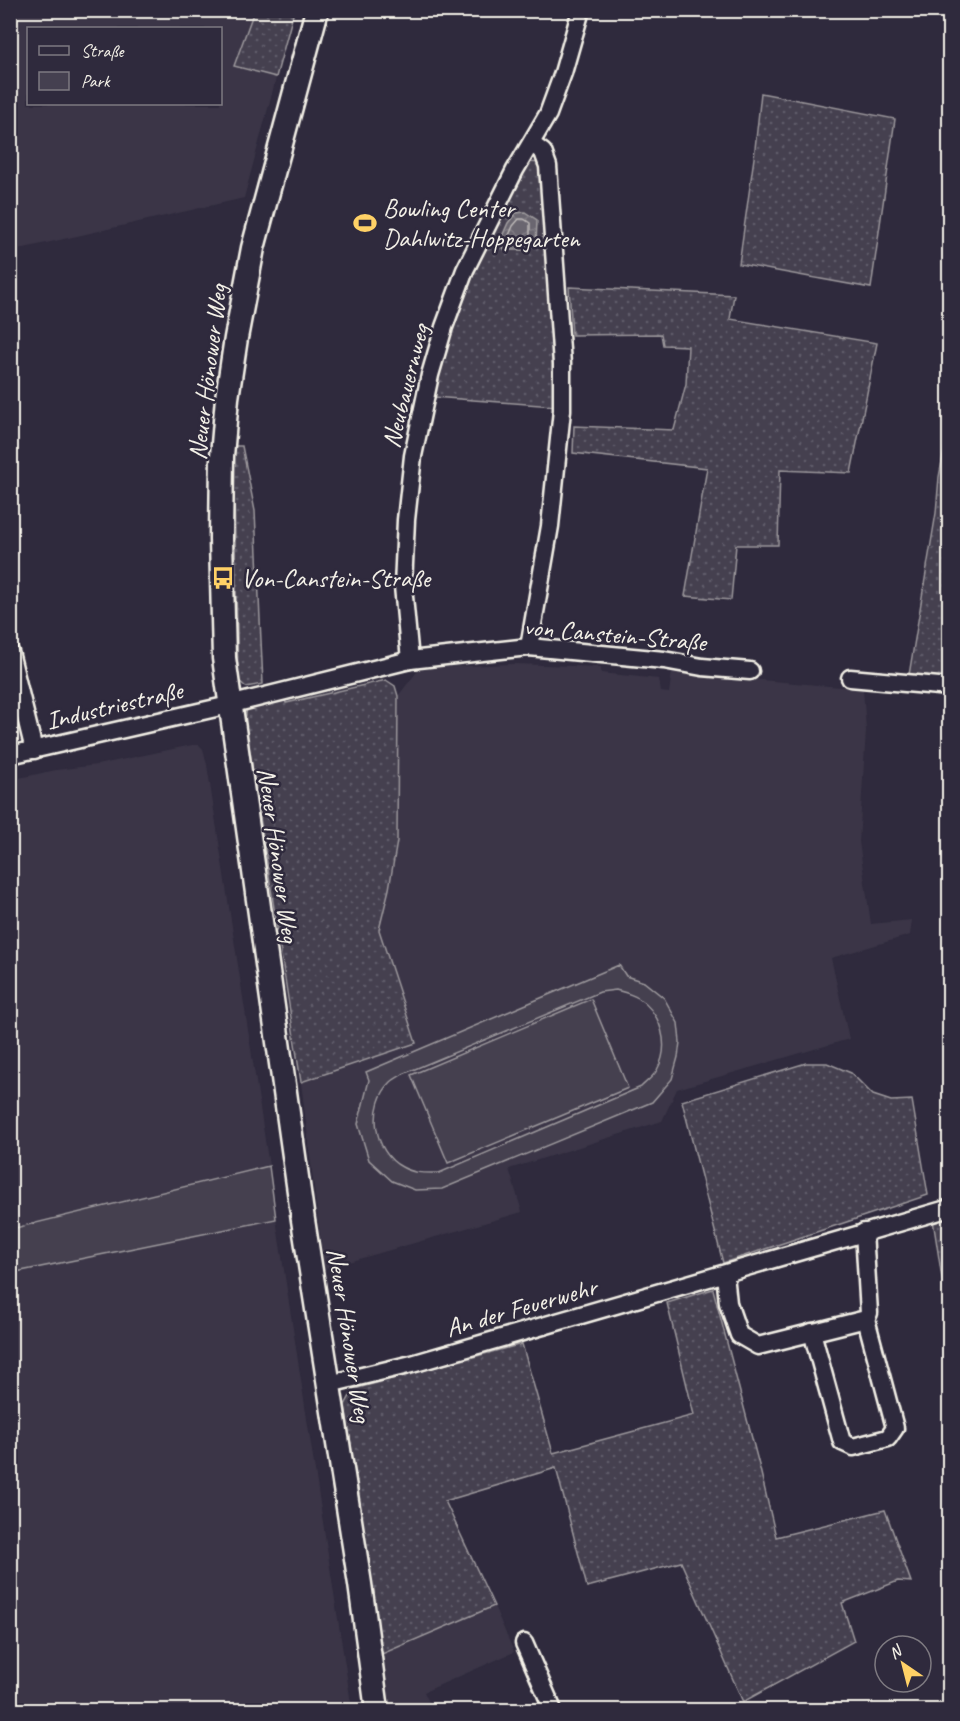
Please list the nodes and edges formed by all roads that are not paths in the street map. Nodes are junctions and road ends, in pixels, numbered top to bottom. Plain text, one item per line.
1 (317, 10) edge
2 (581, 10) edge
3 (532, 144) junction
4 (529, 647) junction
5 (10, 652) edge
6 (410, 660) junction
7 (750, 671) dead end
8 (850, 678) dead end
9 (950, 687) edge
10 (229, 705) junction
11 (34, 750) junction
12 (10, 755) edge
13 (950, 1208) edge
14 (864, 1232) junction
15 (725, 1274) junction
16 (866, 1319) junction
17 (812, 1332) junction
18 (329, 1384) junction
19 (524, 1643) dead end
20 (377, 1710) edge
21 (553, 1710) edge

1 - 10 main road, Neuer Hönower Weg
2 - 3 street, Neubauernweg
3 - 4 street
3 - 6 street, Neubauernweg
4 - 6 street, von Canstein-Straße
4 - 7 street, von Canstein-Straße
5 - 11 street
6 - 10 street, von Canstein-Straße
8 - 9 street
10 - 11 street, Industriestraße
10 - 18 main road, Neuer Hönower Weg
11 - 12 street, Industriestraße
13 - 14 street, An der Feuerwehr
14 - 15 street, An der Feuerwehr
14 - 16 street
15 - 17 street
15 - 18 street, An der Feuerwehr
16 - 17 street
16 - 17 street
18 - 20 main road, Neuer Hönower Weg
19 - 21 street

